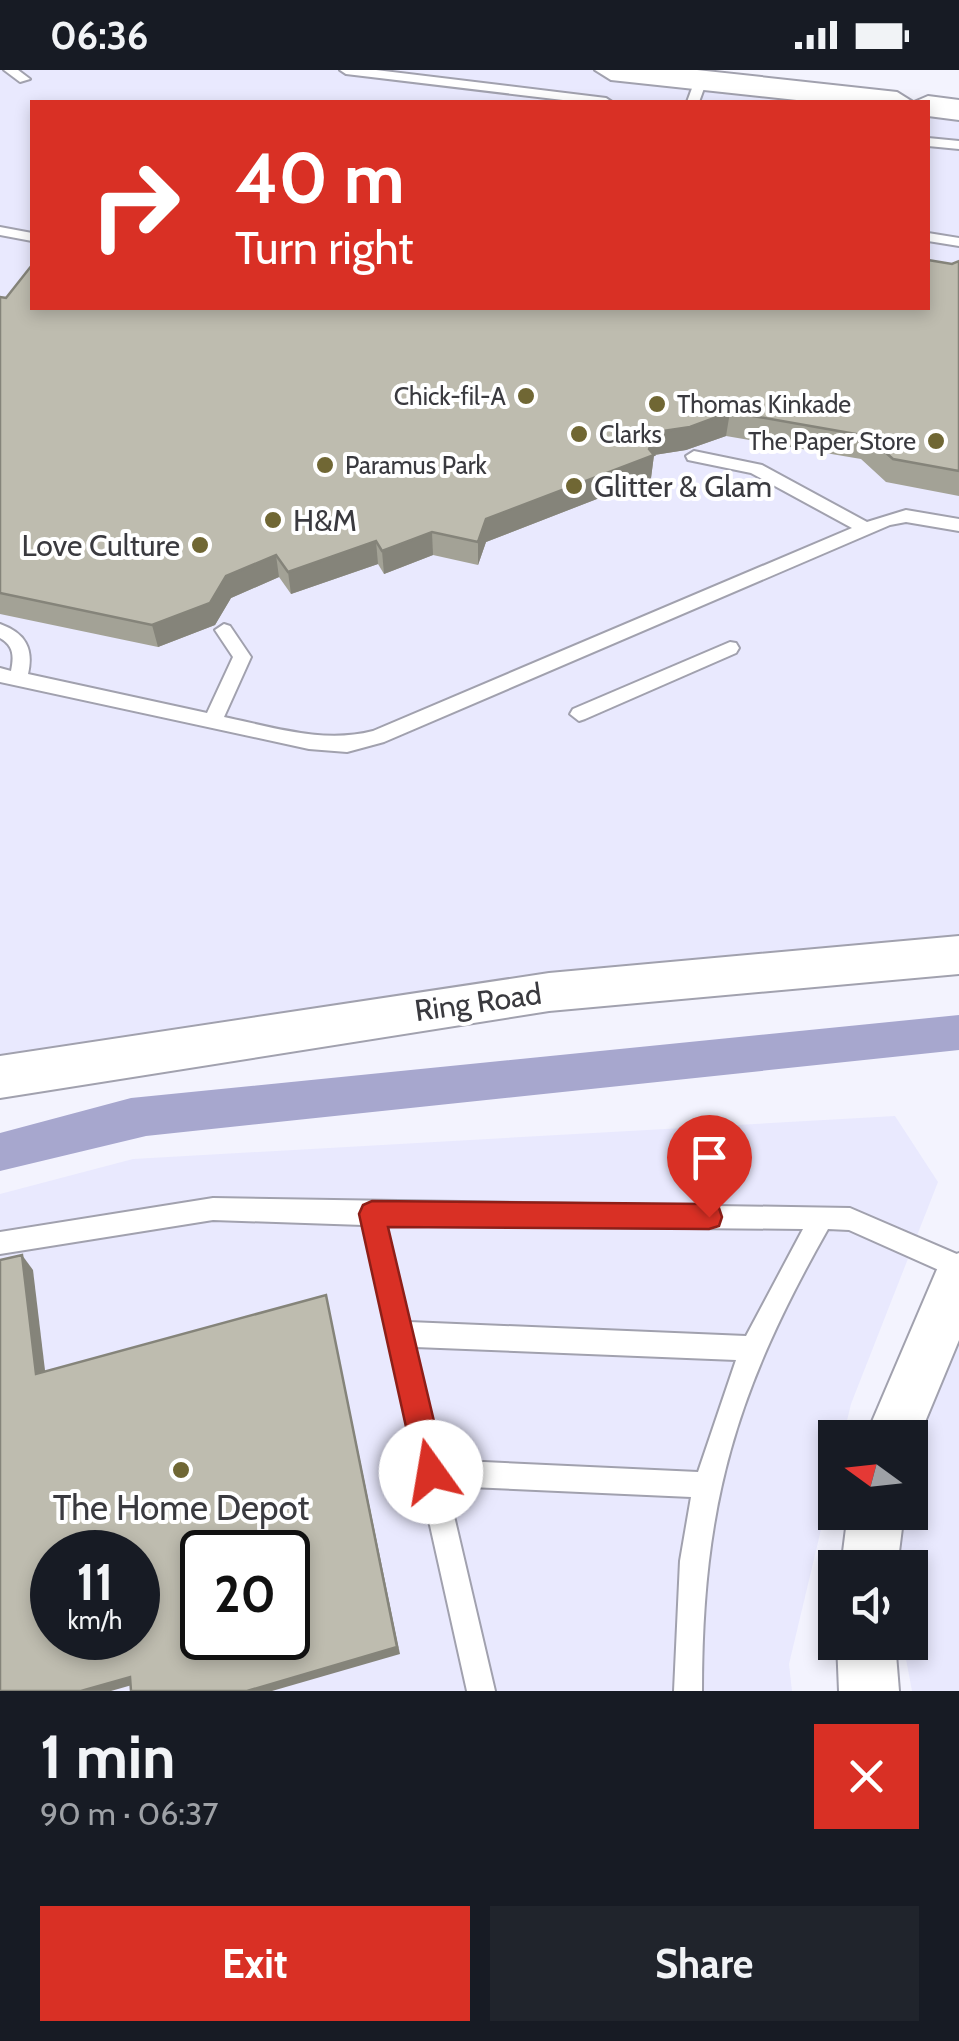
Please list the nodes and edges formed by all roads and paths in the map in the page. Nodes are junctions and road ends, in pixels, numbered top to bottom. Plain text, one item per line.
1 (10, 70) edge
2 (346, 70) edge
3 (611, 70) edge
4 (24, 80) dead end
5 (697, 91) edge
6 (590, 100) edge
7 (861, 100) edge
8 (930, 106) edge
9 (959, 110) edge
10 (930, 142) edge
11 (959, 146) edge
12 (0, 231) edge
13 (30, 236) edge
14 (930, 237) edge
15 (959, 242) edge
16 (694, 456) edge
17 (959, 526) edge
18 (867, 528) junction
19 (0, 630) edge
20 (224, 630) dead end
21 (730, 648) dead end
22 (9, 677) edge
23 (580, 714) dead end
24 (212, 721) junction
25 (959, 955) edge
26 (0, 1077) edge
27 (372, 1214) junction
28 (822, 1218) junction
29 (0, 1243) edge
30 (959, 1267) edge
31 (959, 1278) edge
32 (399, 1334) junction
33 (750, 1348) junction
34 (900, 1420) edge
35 (431, 1472) junction
36 (706, 1485) junction
37 (867, 1660) edge
38 (481, 1691) edge
39 (688, 1691) edge
40 (869, 1691) edge

1 - 4 lane
2 - 6 lane
3 - 5 street
5 - 7 street
8 - 9 street
10 - 11 lane
12 - 13 lane
14 - 15 lane
16 - 18 lane
17 - 18 lane
18 - 24 lane
19 - 22 lane
20 - 24 lane
21 - 23 lane
22 - 24 lane
25 - 26 street, Ring Road
27 - 28 lane
27 - 29 lane
27 - 32 lane
28 - 30 lane
28 - 33 lane
31 - 34 street
32 - 33 lane
32 - 35 lane
33 - 36 lane
35 - 36 lane
35 - 38 lane
36 - 39 lane
37 - 40 street

